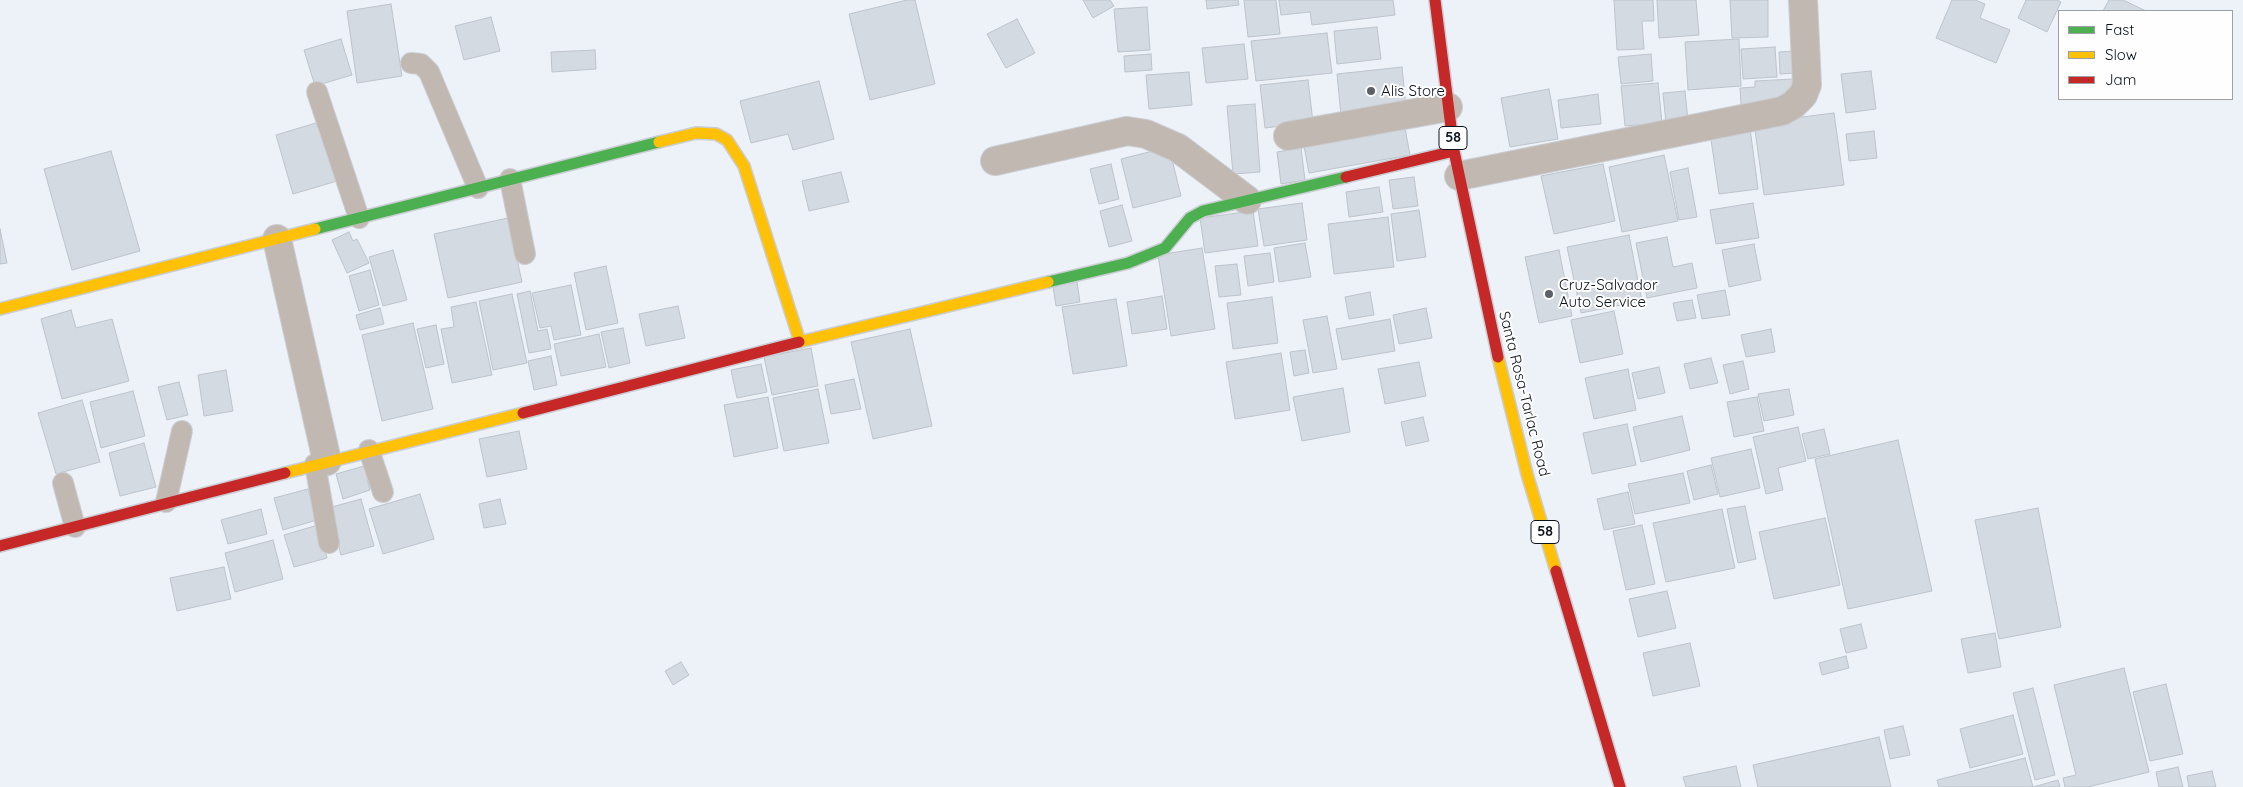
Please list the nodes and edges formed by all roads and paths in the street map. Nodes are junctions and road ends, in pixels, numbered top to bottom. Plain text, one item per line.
1 (1435, 0) edge
2 (1803, 0) edge
3 (412, 63) dead end
4 (318, 92) dead end
5 (1448, 108) junction
6 (1288, 136) dead end
7 (995, 161) dead end
8 (1457, 164) junction
9 (510, 179) junction
10 (478, 188) junction
11 (1246, 200) junction
12 (359, 218) junction
13 (277, 239) junction
14 (526, 254) dead end
15 (0, 309) edge
16 (800, 342) junction
17 (182, 431) dead end
18 (369, 450) junction
19 (321, 463) junction
20 (63, 483) dead end
21 (383, 492) dead end
22 (166, 502) junction
23 (75, 527) junction
24 (330, 543) dead end
25 (0, 546) edge
26 (1620, 787) edge

1 - 5 main road, Santa Rosa-Tarlac Road / 58
2 - 8 street
3 - 10 lane
4 - 12 lane
5 - 6 street
5 - 8 main road, Santa Rosa-Tarlac Road / 58
7 - 11 street
8 - 11 main road
8 - 26 main road, Santa Rosa-Tarlac Road / 58
9 - 10 main road
9 - 14 lane
9 - 16 main road
10 - 12 main road
11 - 16 main road
12 - 13 main road
13 - 15 main road
13 - 19 street
16 - 18 main road
17 - 22 lane
18 - 19 main road
18 - 21 lane
19 - 22 main road
19 - 24 lane
20 - 23 lane
22 - 23 main road
23 - 25 main road

